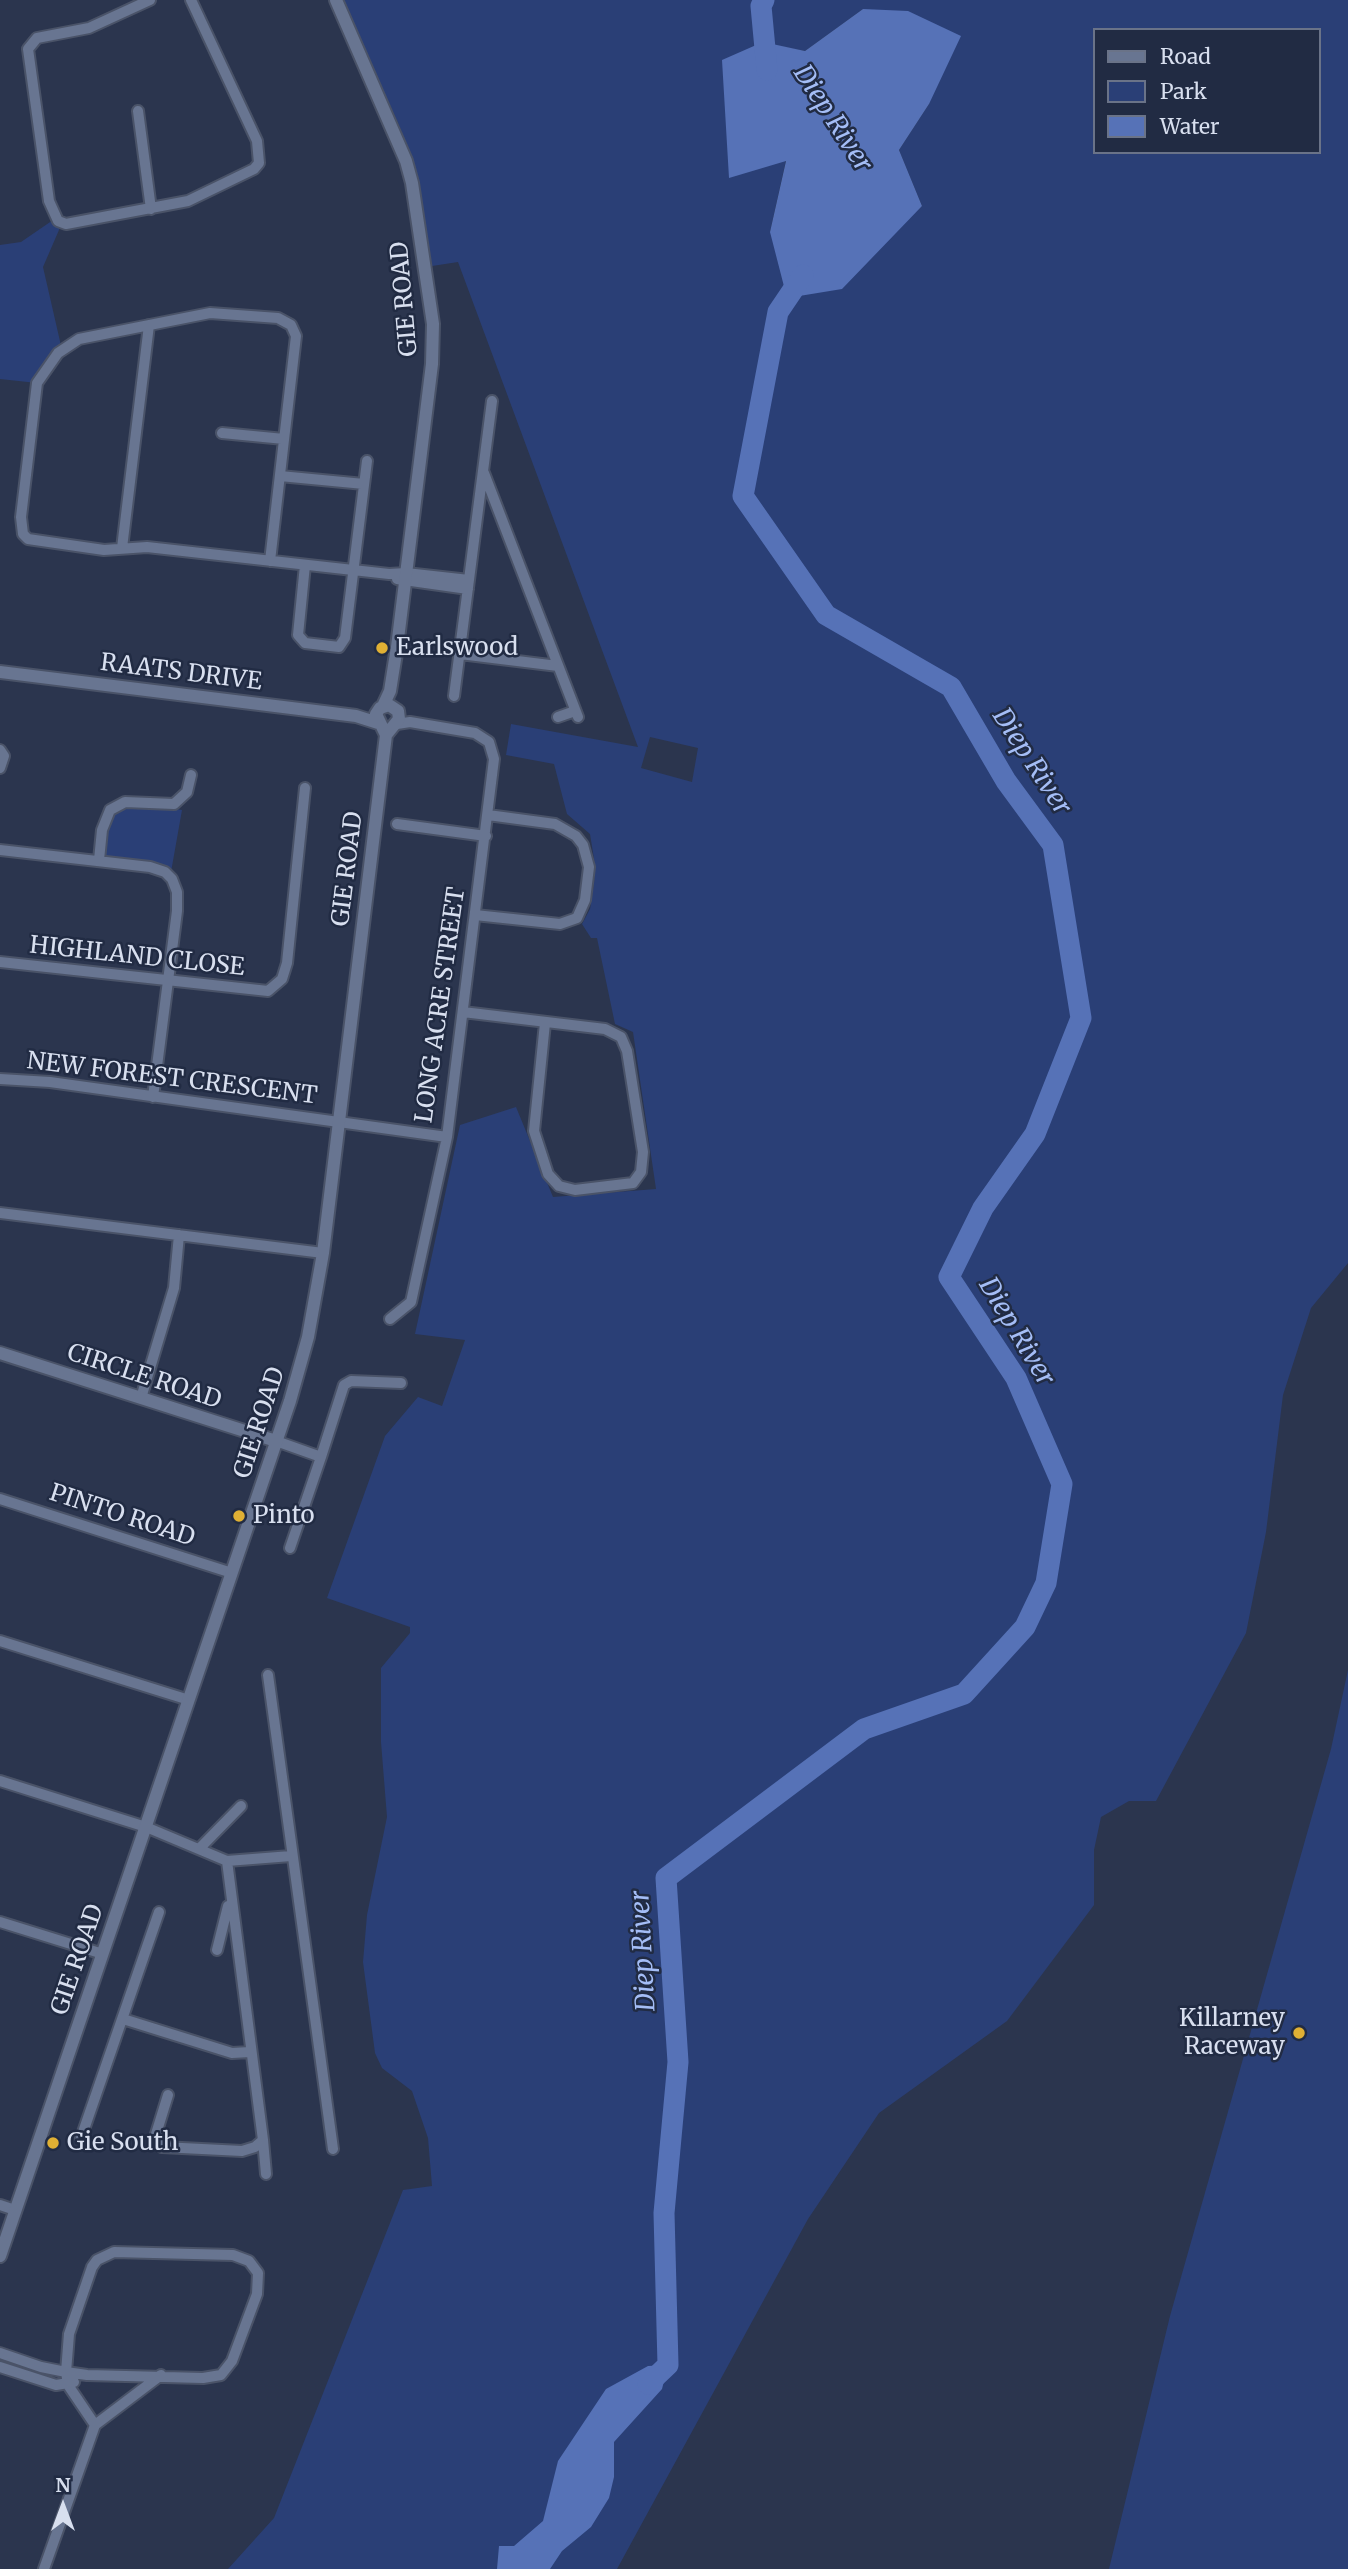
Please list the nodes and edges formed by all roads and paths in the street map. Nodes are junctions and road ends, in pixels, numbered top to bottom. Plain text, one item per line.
1 (150, 0) edge
2 (191, 0) edge
3 (336, 0) edge
4 (138, 111) dead end
5 (151, 209) junction
6 (149, 325) junction
7 (492, 401) dead end
8 (222, 433) dead end
9 (284, 439) junction
10 (367, 461) dead end
11 (483, 471) junction
12 (280, 476) junction
13 (364, 484) junction
14 (478, 509) junction
15 (503, 517) junction
16 (122, 548) junction
17 (270, 561) junction
18 (305, 565) junction
19 (353, 570) junction
20 (405, 577) junction
21 (469, 584) junction
22 (460, 654) junction
23 (558, 666) junction
24 (0, 672) edge
25 (454, 696) dead end
26 (558, 717) dead end
27 (390, 719) junction
28 (0, 750) edge
29 (0, 768) edge
30 (191, 775) dead end
31 (305, 788) dead end
32 (488, 815) junction
33 (397, 824) dead end
34 (486, 836) junction
35 (0, 850) edge
36 (99, 860) junction
37 (475, 915) junction
38 (0, 962) edge
39 (170, 979) junction
40 (463, 1012) junction
41 (545, 1023) junction
42 (0, 1079) edge
43 (153, 1097) junction
44 (338, 1121) junction
45 (447, 1137) junction
46 (0, 1213) edge
47 (180, 1235) junction
48 (323, 1254) junction
49 (390, 1319) dead end
50 (0, 1353) edge
51 (401, 1383) dead end
52 (141, 1398) junction
53 (276, 1441) junction
54 (321, 1457) junction
55 (0, 1499) edge
56 (290, 1548) dead end
57 (232, 1573) junction
58 (0, 1641) edge
59 (268, 1675) dead end
60 (189, 1700) junction
61 (0, 1781) edge
62 (241, 1805) dead end
63 (146, 1827) junction
64 (199, 1849) junction
65 (291, 1856) junction
66 (227, 1861) junction
67 (230, 1900) junction
68 (159, 1912) dead end
69 (0, 1923) edge
70 (217, 1950) dead end
71 (103, 1954) junction
72 (122, 2019) junction
73 (250, 2052) junction
74 (168, 2095) dead end
75 (81, 2138) dead end
76 (263, 2140) junction
77 (333, 2149) dead end
78 (267, 2174) dead end
79 (0, 2205) edge
80 (15, 2210) junction
81 (0, 2256) edge
82 (0, 2353) edge
83 (0, 2367) edge
84 (66, 2372) junction
85 (87, 2375) junction
86 (161, 2375) junction
87 (68, 2385) junction
88 (94, 2425) junction
89 (44, 2569) edge

1 - 5 street
2 - 5 street
3 - 20 street, GIE ROAD
4 - 5 street
6 - 9 street
6 - 16 street
6 - 16 street
7 - 11 street
8 - 9 street
9 - 12 street
10 - 13 street
11 - 14 street
11 - 15 street
12 - 13 street
12 - 17 street
13 - 19 street
14 - 15 street
14 - 21 street
15 - 23 street
16 - 17 street
17 - 18 street
18 - 19 street
18 - 19 street
19 - 20 street
20 - 21 street
20 - 27 street, GIE ROAD
21 - 22 street
22 - 23 street
22 - 25 street
23 - 26 street
24 - 27 street, RAATS DRIVE
27 - 32 street, LONG ACRE STREET
27 - 44 street, GIE ROAD
28 - 29 street
30 - 36 street
31 - 39 street, HIGHLAND CLOSE
32 - 34 street, LONG ACRE STREET
32 - 37 street
33 - 34 street
34 - 37 street, LONG ACRE STREET
35 - 36 street
36 - 39 street
37 - 40 street, LONG ACRE STREET
38 - 39 street, HIGHLAND CLOSE
39 - 43 street
40 - 41 street
40 - 45 street, LONG ACRE STREET
41 - 41 street
42 - 43 street, NEW FOREST CRESCENT
43 - 44 street, NEW FOREST CRESCENT
44 - 45 street, LONG ACRE STREET
44 - 48 street, GIE ROAD
45 - 49 street
46 - 47 street
47 - 48 street
47 - 52 street
48 - 53 street, GIE ROAD
50 - 52 street, CIRCLE ROAD
51 - 54 street
52 - 53 street, CIRCLE ROAD
53 - 54 street
53 - 57 street, GIE ROAD
54 - 56 street
55 - 57 street, PINTO ROAD
57 - 60 street, GIE ROAD
58 - 60 street
59 - 65 street
60 - 63 street, GIE ROAD
61 - 63 street
62 - 64 street
63 - 64 street
63 - 71 street, GIE ROAD
64 - 66 street
65 - 66 street
65 - 77 street
66 - 67 street
67 - 70 street
67 - 73 street
68 - 72 street
69 - 71 street
71 - 80 street, GIE ROAD
72 - 73 street
72 - 75 street
73 - 76 street
74 - 76 street
76 - 78 street
79 - 80 street
80 - 81 street, GIE ROAD
82 - 84 street
83 - 87 street
84 - 85 street
84 - 86 street
84 - 87 street
85 - 86 street
85 - 87 street
86 - 88 street
87 - 88 street
88 - 89 street

